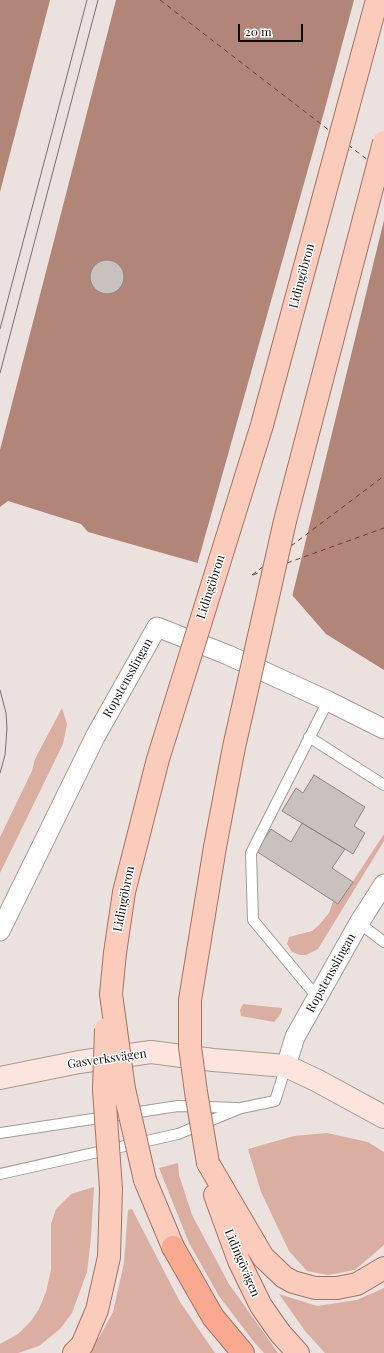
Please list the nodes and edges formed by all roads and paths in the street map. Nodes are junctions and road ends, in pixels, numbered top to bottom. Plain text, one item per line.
1 (377, 0) edge
2 (384, 142) edge
3 (328, 701) junction
4 (384, 729) edge
5 (309, 737) junction
6 (384, 785) edge
7 (384, 884) edge
8 (359, 923) junction
9 (0, 930) edge
10 (384, 942) edge
11 (111, 994) junction
12 (317, 997) junction
13 (286, 1066) junction
14 (0, 1078) edge
15 (242, 1108) junction
16 (384, 1117) edge
17 (0, 1133) edge
18 (208, 1163) junction
19 (0, 1174) edge
20 (173, 1247) joint
21 (384, 1268) edge
22 (74, 1353) edge
23 (243, 1353) edge
24 (298, 1353) edge

1 - 11 main road, Lidingöbron, bridge
2 - 18 main road, bridge
3 - 4 street, Ropstensslingan
3 - 5 lane
3 - 9 street, Ropstensslingan
5 - 6 lane
5 - 12 lane
7 - 8 street, Ropstensslingan
8 - 10 lane
8 - 12 street, Ropstensslingan
11 - 20 main road, Lidingöbron, bridge
11 - 22 main road, bridge
12 - 13 street, Ropstensslingan
13 - 14 main road, Gasverksvägen
13 - 15 lane
13 - 16 main road
15 - 17 lane
15 - 19 lane
18 - 21 main road
18 - 24 main road, Lidingövägen
20 - 23 highway

